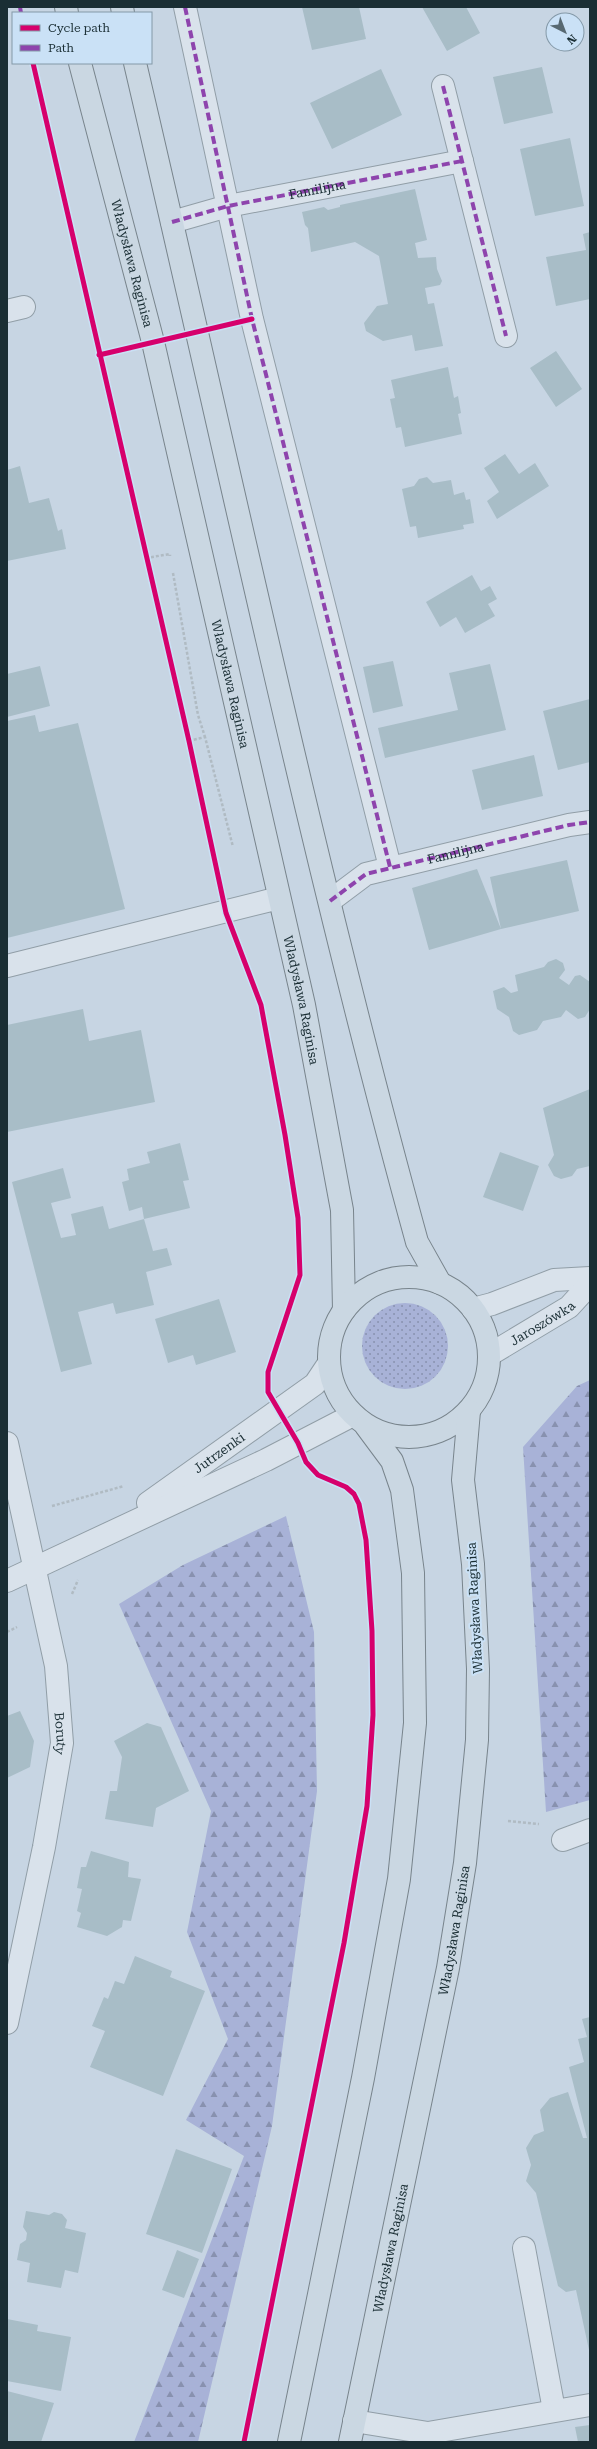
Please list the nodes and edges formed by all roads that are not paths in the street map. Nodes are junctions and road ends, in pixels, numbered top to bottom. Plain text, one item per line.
1 (185, 7) edge
2 (80, 64) edge
3 (135, 64) edge
4 (443, 86) dead end
5 (462, 161) junction
6 (228, 206) junction
7 (172, 222) junction
8 (506, 336) dead end
9 (590, 822) edge
10 (390, 866) junction
11 (279, 898) junction
12 (330, 901) junction
13 (7, 966) edge
14 (590, 1278) edge
15 (440, 1283) junction
16 (590, 1284) edge
17 (473, 1309) junction
18 (344, 1310) junction
19 (489, 1355) junction
20 (329, 1363) junction
21 (469, 1411) junction
22 (360, 1420) junction
23 (7, 1443) edge
24 (101, 1536) junction
25 (35, 1567) junction
26 (7, 1581) edge
27 (590, 1830) edge
28 (563, 1840) dead end
29 (12, 1967) edge
30 (7, 2024) edge
31 (524, 2248) dead end
32 (590, 2405) edge
33 (554, 2410) junction
34 (354, 2421) junction
35 (289, 2442) edge
36 (350, 2442) edge

1 - 6 street
2 - 11 main road, Władysława Raginisa
3 - 7 main road
4 - 5 street
5 - 6 street, Familijna
5 - 8 street
6 - 7 street, Familijna
6 - 10 street
7 - 12 main road
9 - 10 street, Familijna
10 - 12 street, Familijna
11 - 13 street
11 - 18 main road, Władysława Raginisa
12 - 15 main road
14 - 17 street, Jaroszówka
15 - 17 main road
15 - 18 main road
16 - 19 street, Jaroszówka
17 - 19 main road
18 - 20 main road
19 - 21 main road
20 - 22 main road
20 - 24 street, Jutrzenki
21 - 22 main road
21 - 34 main road, Władysława Raginisa
22 - 24 street, Jutrzenki
22 - 35 main road
23 - 25 street, Boruty
24 - 25 street, Jutrzenki
25 - 26 street, Jutrzenki
25 - 29 street, Boruty
27 - 28 street
29 - 30 street, Boruty
31 - 33 street
32 - 33 street
33 - 34 street
34 - 36 main road, Władysława Raginisa

